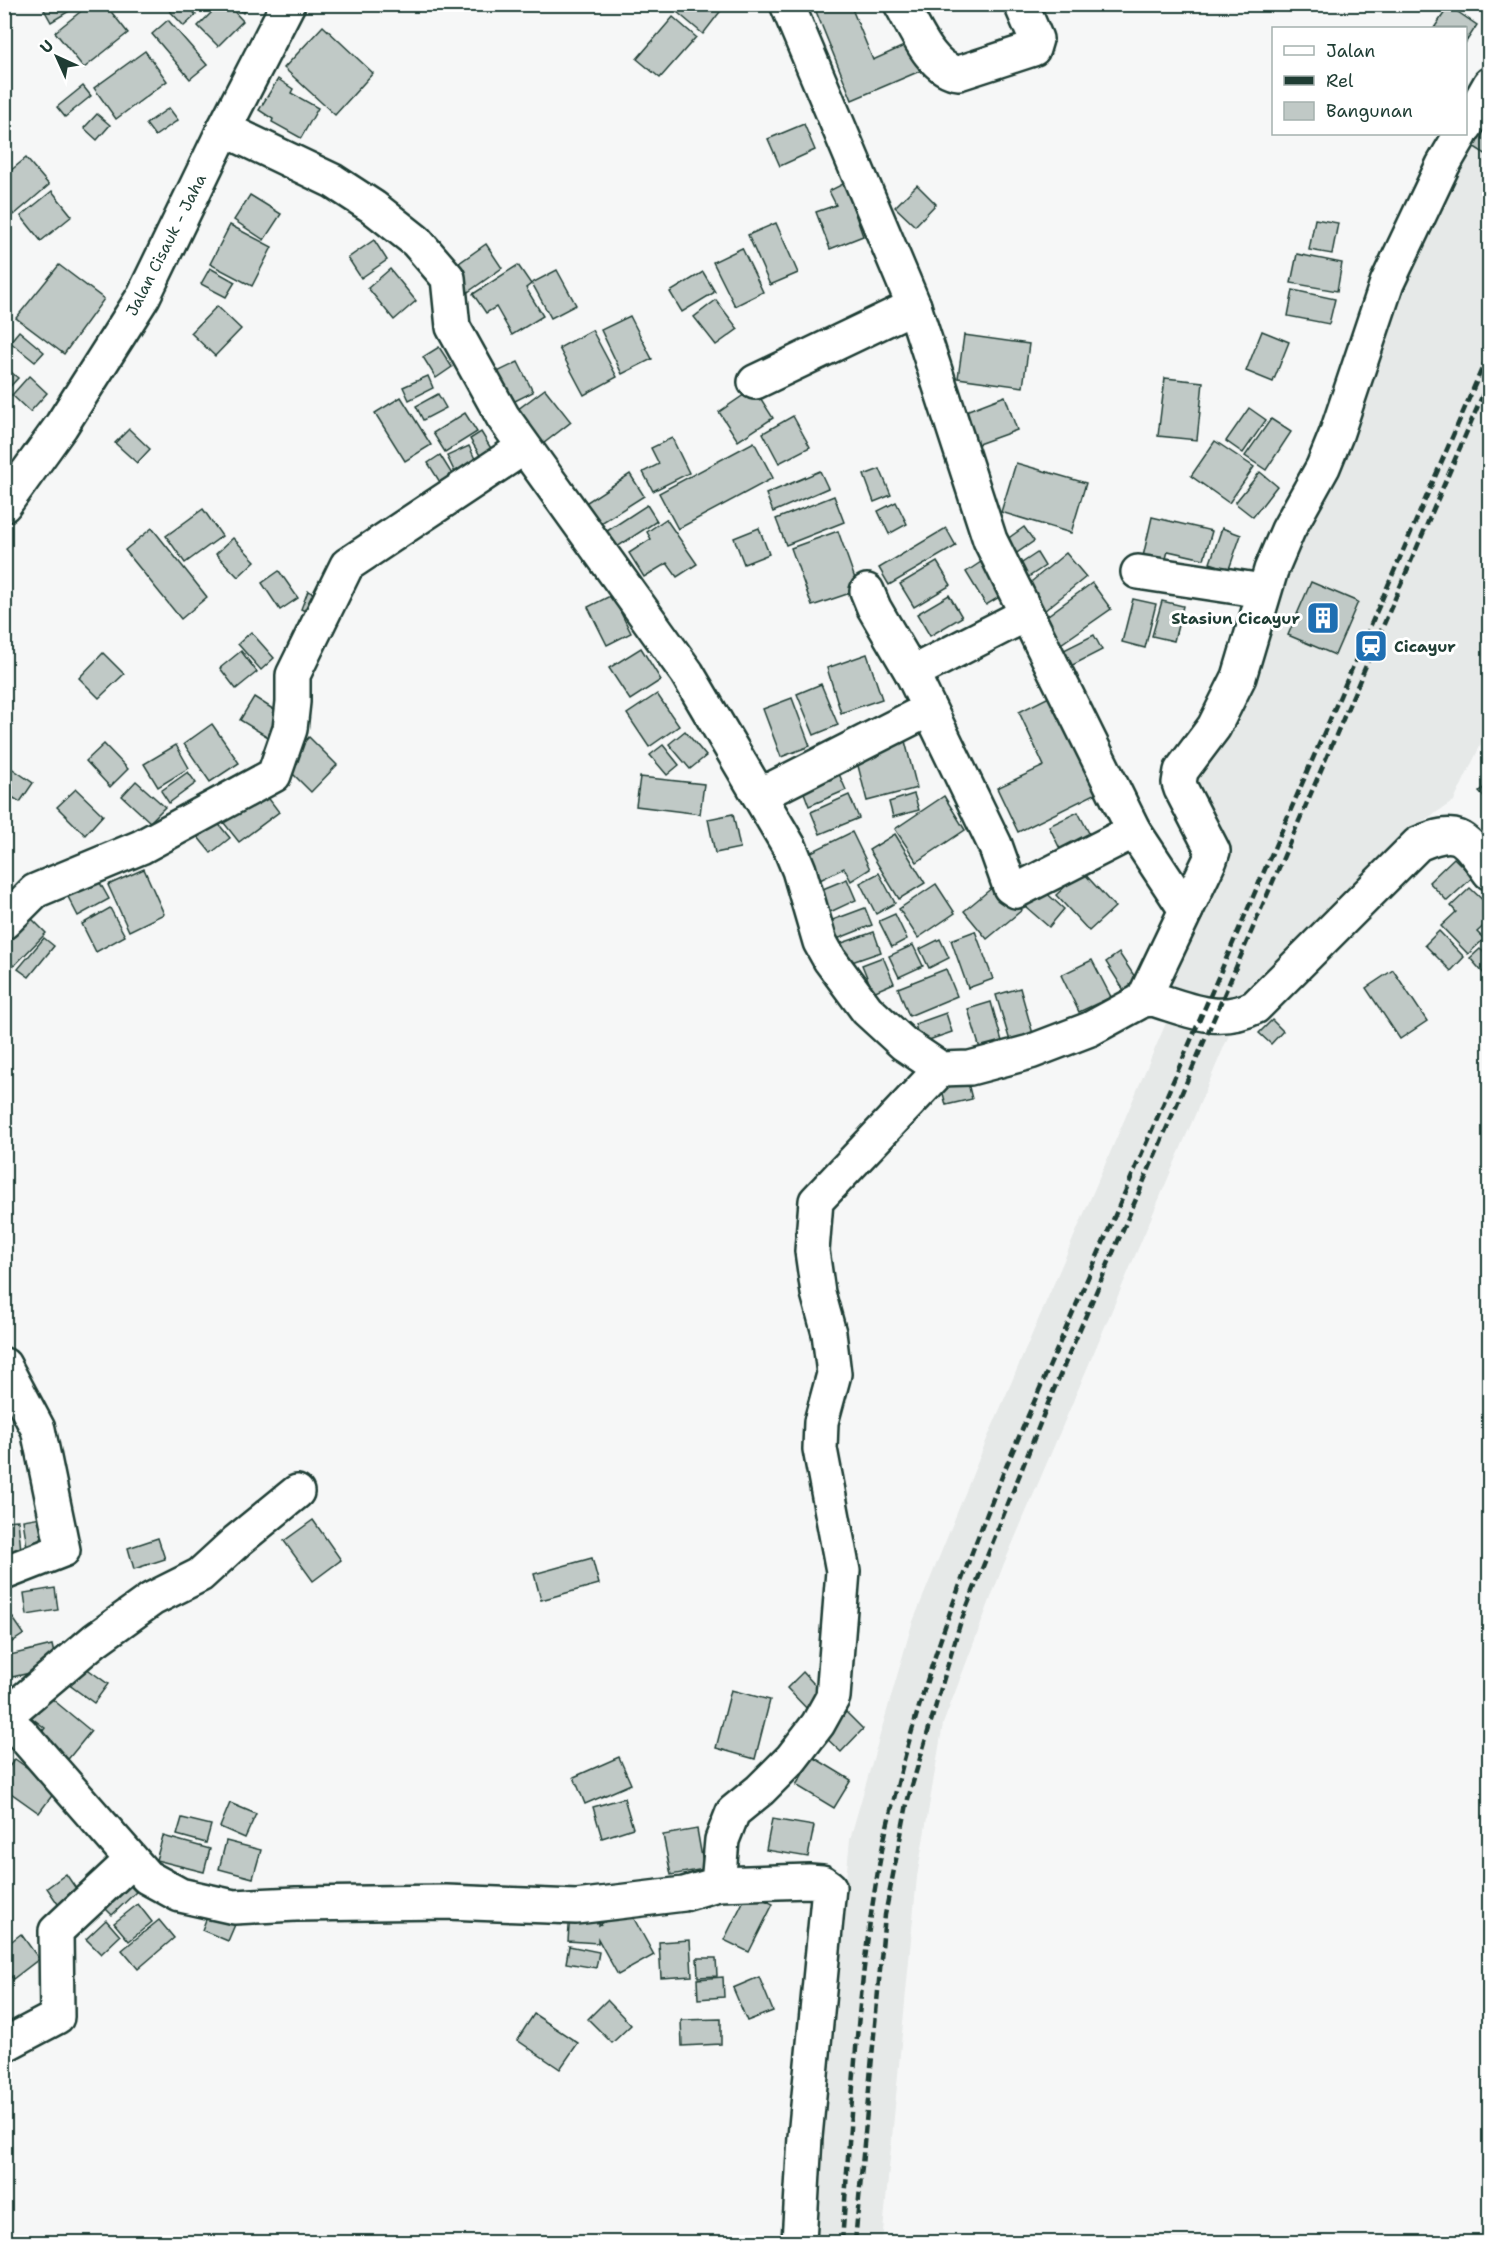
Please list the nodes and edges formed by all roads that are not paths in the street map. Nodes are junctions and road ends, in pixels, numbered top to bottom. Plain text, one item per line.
1 (288, 4) edge
2 (787, 4) edge
3 (901, 4) edge
4 (1021, 4) edge
5 (1490, 84) edge
6 (1467, 124) edge
7 (224, 129) junction
8 (1460, 135) edge
9 (914, 306) junction
10 (755, 382) dead end
11 (523, 448) junction
12 (4, 504) edge
13 (1138, 572) dead end
14 (867, 591) dead end
15 (1263, 591) junction
16 (1025, 615) junction
17 (912, 673) junction
18 (928, 710) junction
19 (760, 795) junction
20 (1134, 831) junction
21 (1490, 873) edge
22 (1186, 910) junction
23 (4, 922) edge
24 (1143, 1000) junction
25 (941, 1070) junction
26 (4, 1365) edge
27 (297, 1492) dead end
28 (4, 1574) edge
29 (9, 1729) edge
30 (131, 1861) junction
31 (718, 1884) junction
32 (4, 2046) edge
33 (799, 2242) edge

1 - 7 street, Jalan Cisauk - Jaha
2 - 9 street
3 - 4 street
5 - 6 street
7 - 11 street
7 - 12 street, Jalan Cisauk - Jaha
8 - 15 street
9 - 10 street
9 - 16 street
11 - 19 street
11 - 23 street
13 - 15 street
14 - 17 street
15 - 22 street
16 - 17 street
16 - 20 street
17 - 18 street
18 - 19 street
18 - 20 street
19 - 25 street
20 - 22 street
21 - 24 street
22 - 24 street
24 - 25 street
25 - 31 street
26 - 28 street
27 - 29 street
29 - 30 street
30 - 31 street
30 - 32 street
31 - 33 street

